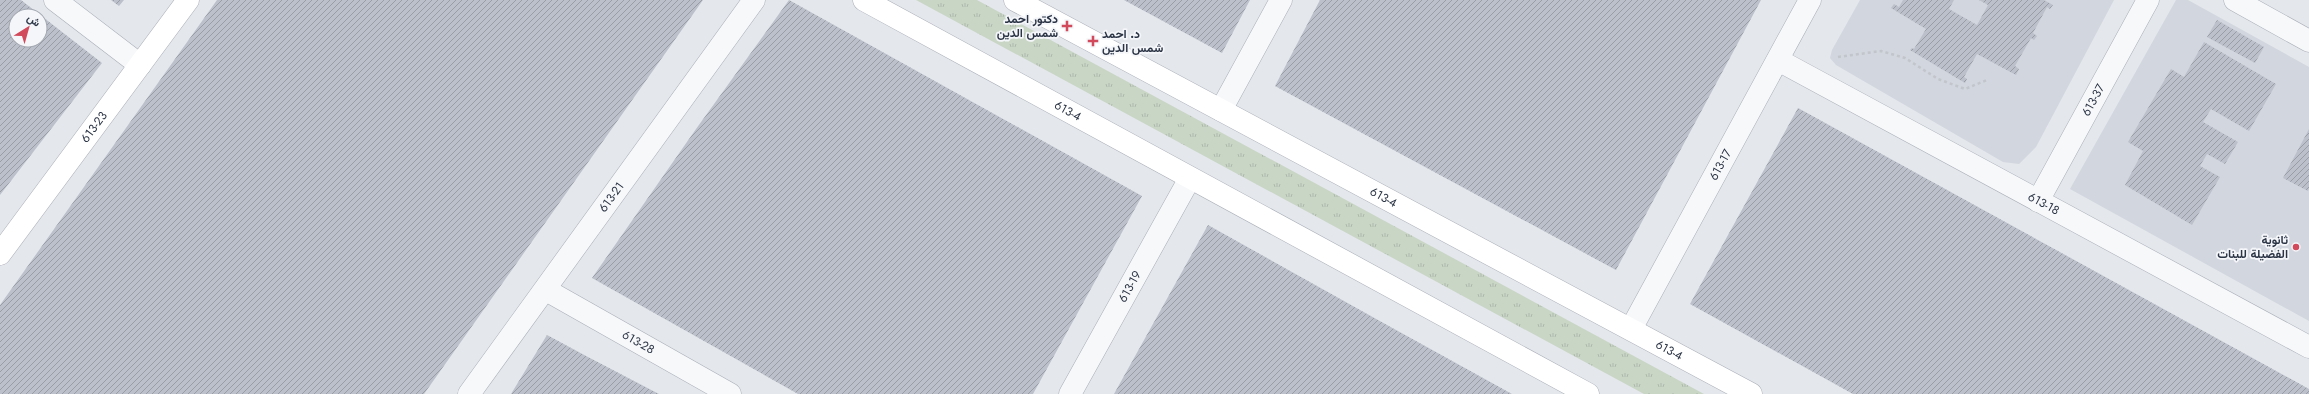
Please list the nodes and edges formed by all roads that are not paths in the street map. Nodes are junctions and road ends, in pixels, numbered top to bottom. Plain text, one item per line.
1 (55, 0) edge
2 (188, 0) edge
3 (754, 0) edge
4 (864, 0) edge
5 (1015, 0) edge
6 (1281, 0) edge
7 (1810, 0) edge
8 (2148, 0) edge
9 (2235, 0) edge
10 (2309, 41) edge
11 (1778, 60) junction
12 (140, 65) junction
13 (1220, 110) junction
14 (1190, 178) junction
15 (2038, 201) junction
16 (0, 254) edge
17 (546, 290) junction
18 (1631, 329) junction
19 (2309, 347) edge
20 (468, 394) edge
21 (730, 394) edge
22 (1070, 394) edge
23 (1588, 394) edge
24 (1751, 394) edge

1 - 12 street
2 - 12 street, 613-23
3 - 17 street, 613-21
4 - 14 street, 613-4
5 - 13 street, 613-4
6 - 13 street
7 - 11 street, 613-17
8 - 15 street, 613-37
9 - 10 street
11 - 15 street, 613-18
11 - 18 street, 613-17
12 - 16 street, 613-23
13 - 18 street, 613-4
14 - 22 street, 613-19
14 - 23 street, 613-4
15 - 19 street, 613-18
17 - 20 street, 613-21
17 - 21 street, 613-28
18 - 24 street, 613-4

